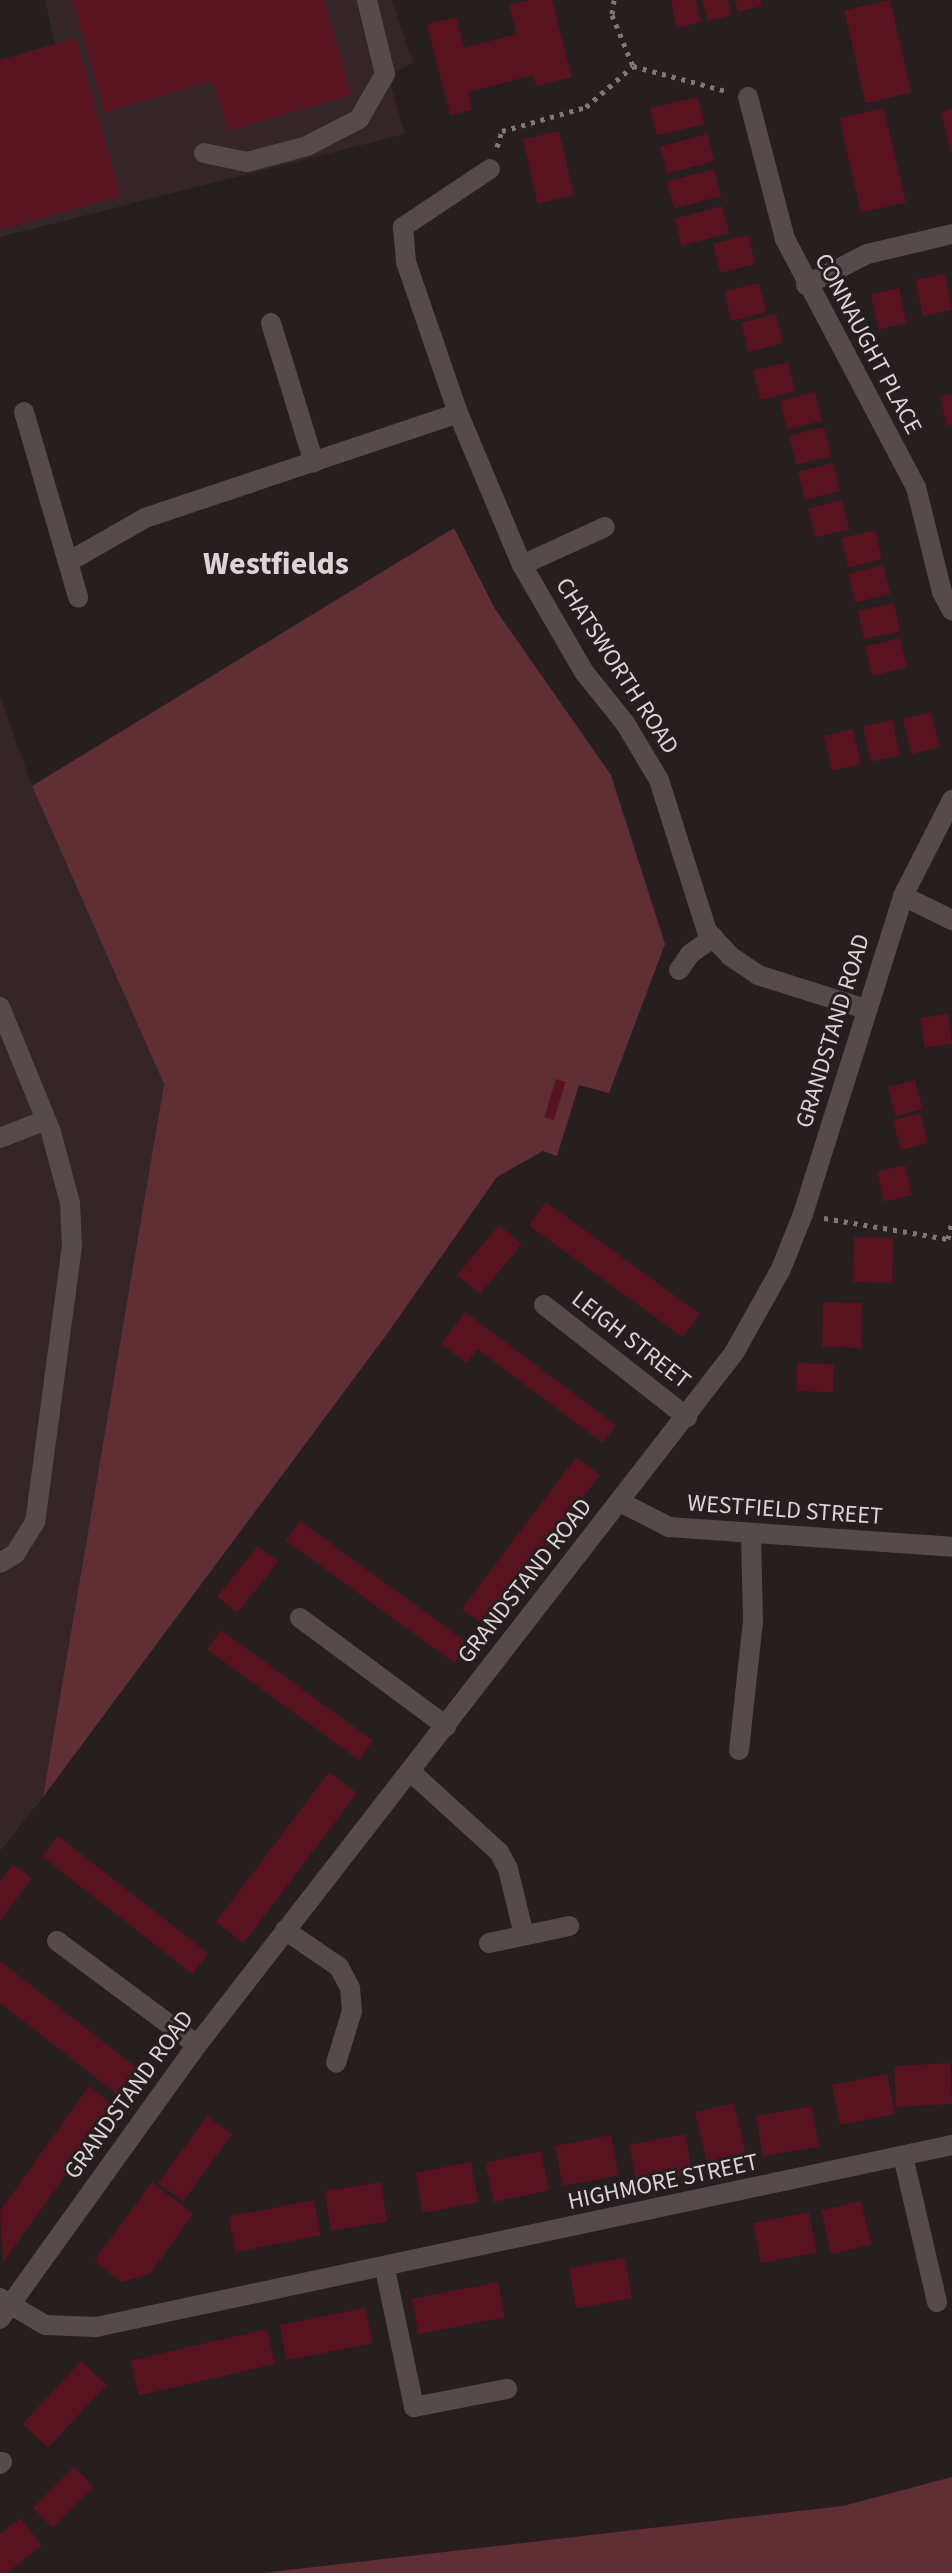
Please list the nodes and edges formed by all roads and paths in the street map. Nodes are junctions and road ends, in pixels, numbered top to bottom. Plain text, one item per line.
1 (367, 0) edge
2 (614, 0) edge
3 (633, 66) junction
4 (748, 97) joint
5 (204, 153) dead end
6 (490, 169) joint
7 (952, 234) edge
8 (806, 285) junction
9 (271, 323) dead end
10 (24, 412) dead end
11 (458, 413) junction
12 (314, 463) junction
13 (605, 527) dead end
14 (68, 562) junction
15 (522, 565) junction
16 (78, 598) dead end
17 (952, 611) edge
18 (952, 800) edge
19 (903, 896) junction
20 (952, 920) edge
21 (714, 937) junction
22 (679, 970) dead end
23 (0, 1007) edge
24 (865, 1009) junction
25 (46, 1120) junction
26 (0, 1138) edge
27 (803, 1214) junction
28 (952, 1221) edge
29 (544, 1305) dead end
30 (687, 1417) junction
31 (620, 1502) junction
32 (751, 1537) junction
33 (952, 1547) edge
34 (0, 1563) edge
35 (300, 1618) dead end
36 (446, 1726) junction
37 (739, 1750) dead end
38 (411, 1772) junction
39 (569, 1926) dead end
40 (285, 1930) junction
41 (524, 1935) junction
42 (57, 1941) dead end
43 (489, 1943) dead end
44 (197, 2045) junction
45 (336, 2063) dead end
46 (952, 2145) edge
47 (903, 2156) junction
48 (385, 2269) junction
49 (937, 2302) dead end
50 (3, 2308) edge
51 (507, 2389) dead end

1 - 5 street
2 - 3 path
3 - 4 path
3 - 6 path
4 - 8 street, CONNAUGHT PLACE
6 - 11 street, CHATSWORTH ROAD
7 - 8 street
8 - 17 street, CONNAUGHT PLACE
9 - 12 street
10 - 14 street
11 - 12 street
11 - 15 street, CHATSWORTH ROAD
12 - 14 street
13 - 15 street
14 - 16 street
15 - 21 street, CHATSWORTH ROAD
18 - 19 street, GRANDSTAND ROAD
19 - 20 street
19 - 24 street, GRANDSTAND ROAD
21 - 22 street
21 - 24 street, CHATSWORTH ROAD
23 - 25 street
24 - 27 street, GRANDSTAND ROAD
25 - 26 street
25 - 34 street
27 - 28 path
27 - 30 street, GRANDSTAND ROAD
29 - 30 street, LEIGH STREET
30 - 31 street, GRANDSTAND ROAD
31 - 32 street, WESTFIELD STREET
31 - 36 street, GRANDSTAND ROAD
32 - 33 street, WESTFIELD STREET
32 - 37 street
35 - 36 street
36 - 38 street, GRANDSTAND ROAD
38 - 40 street, GRANDSTAND ROAD
38 - 41 street
39 - 41 street
40 - 44 street, GRANDSTAND ROAD
40 - 45 street
41 - 43 street
42 - 44 street
44 - 50 street, GRANDSTAND ROAD
46 - 47 street, HIGHMORE STREET
47 - 48 street, HIGHMORE STREET
47 - 49 street
48 - 50 street, HIGHMORE STREET
48 - 51 street

